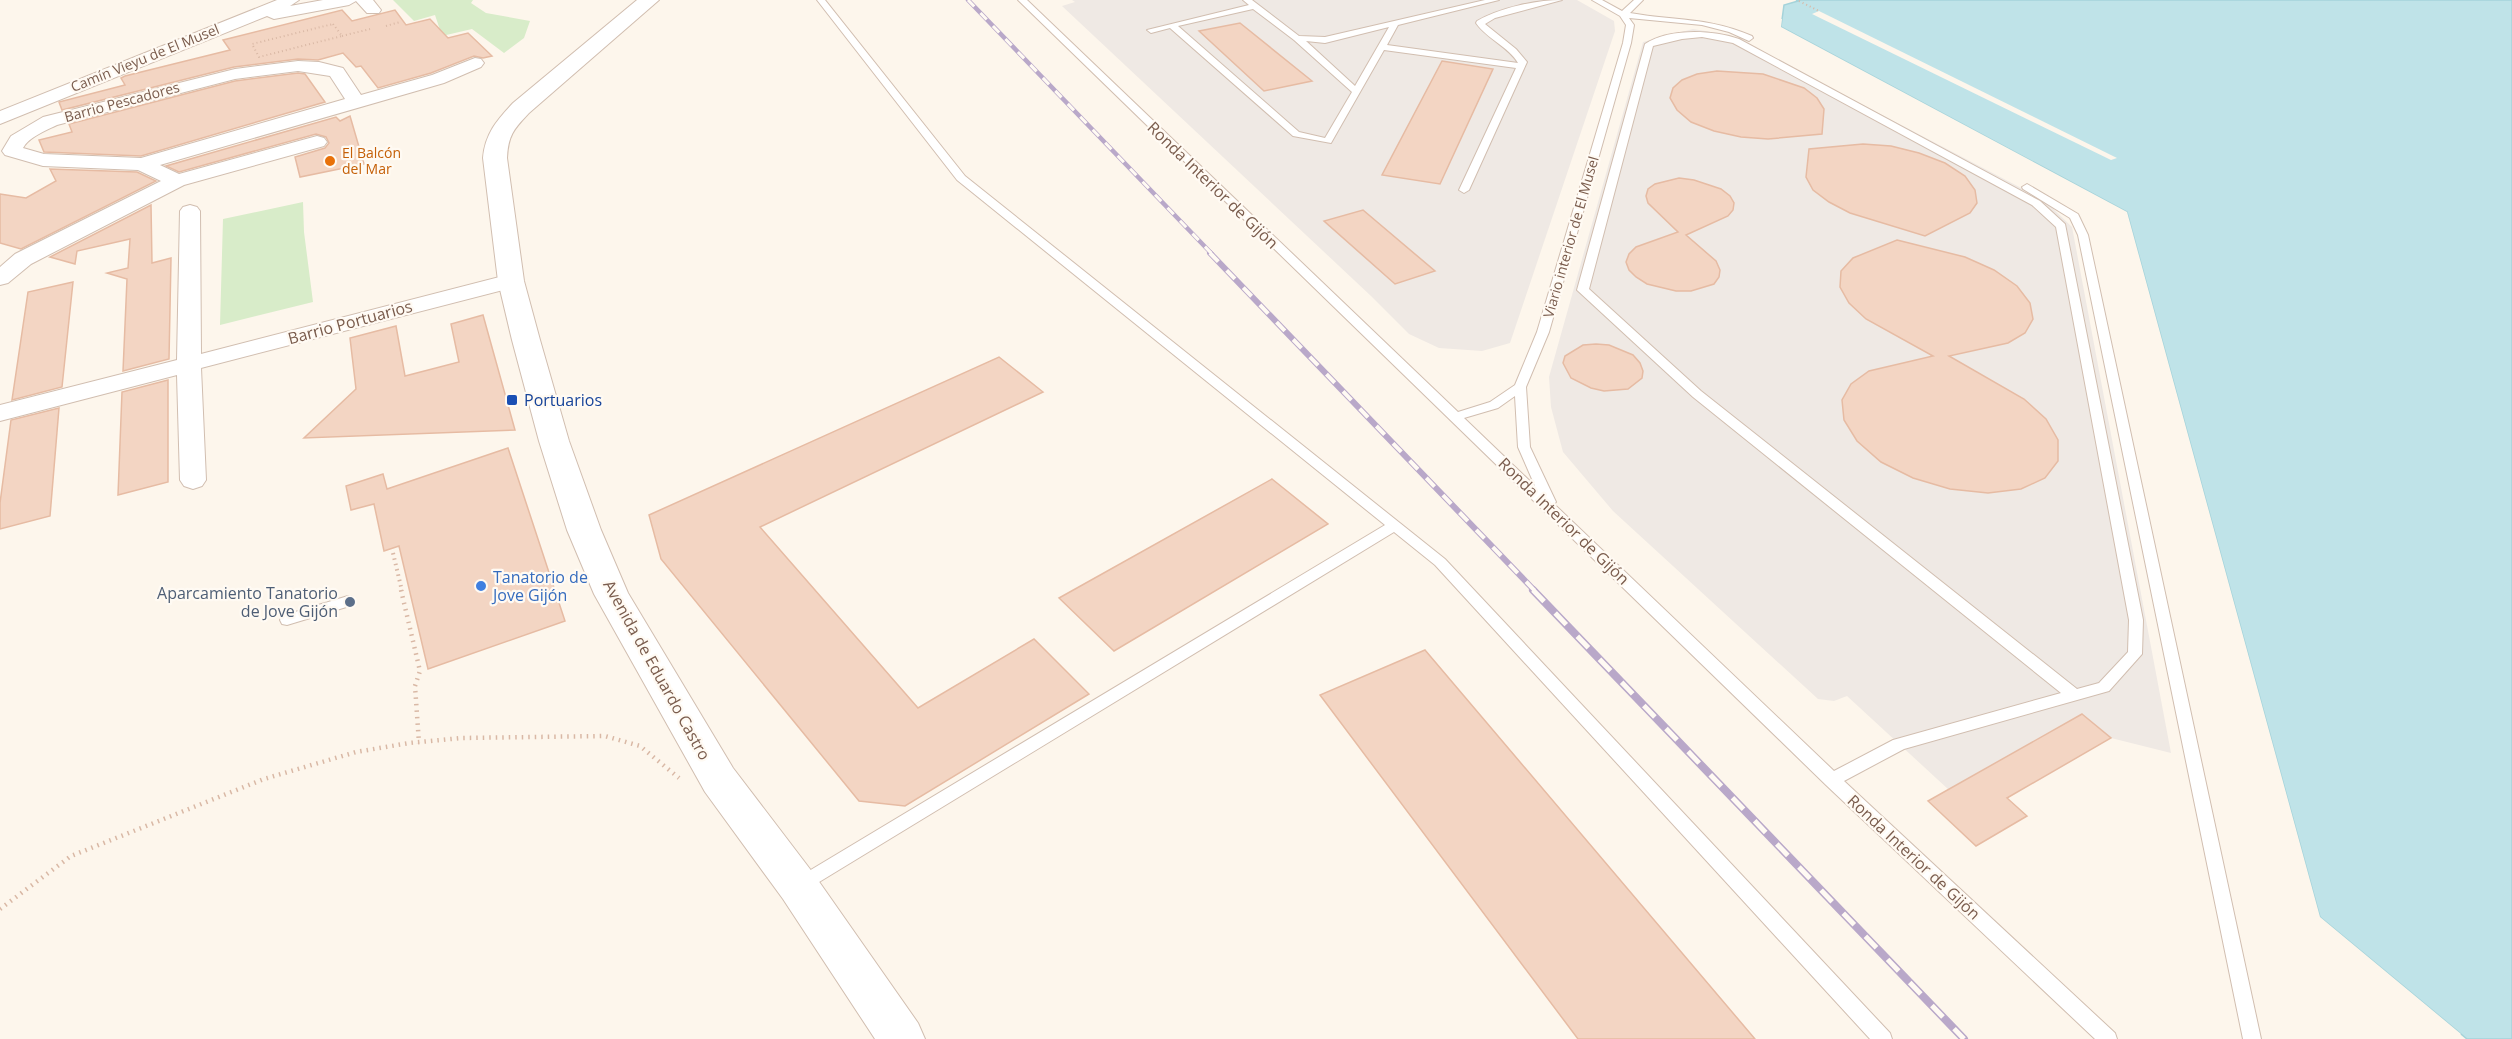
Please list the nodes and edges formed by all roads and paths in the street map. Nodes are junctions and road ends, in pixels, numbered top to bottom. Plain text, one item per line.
1 (291, 0) edge
2 (349, 0) edge
3 (649, 0) edge
4 (821, 0) edge
5 (1022, 0) edge
6 (1495, 0) edge
7 (1558, 0) edge
8 (1596, 0) edge
9 (1639, 0) edge
10 (1799, 1) edge
11 (1251, 3) edge
12 (1457, 9) junction
13 (1819, 11) dead end
14 (1623, 15) junction
15 (243, 20) junction
16 (1480, 23) junction
17 (1395, 24) junction
18 (1172, 25) junction
19 (1151, 30) dead end
20 (1298, 38) junction
21 (1381, 47) junction
22 (259, 57) joint
23 (475, 63) dead end
24 (1521, 66) junction
25 (1356, 91) junction
26 (356, 102) junction
27 (0, 118) edge
28 (318, 142) dead end
29 (6, 153) edge
30 (142, 164) junction
31 (177, 181) junction
32 (1464, 190) dead end
33 (190, 211) dead end
34 (0, 278) edge
35 (511, 282) junction
36 (189, 365) junction
37 (1520, 387) junction
38 (0, 413) edge
39 (1455, 417) junction
40 (193, 480) dead end
41 (1553, 509) junction
42 (1394, 526) junction
43 (393, 553) dead end
44 (348, 601) dead end
45 (287, 620) dead end
46 (2073, 694) junction
47 (419, 743) junction
48 (682, 780) dead end
49 (1832, 780) junction
50 (798, 886) junction
51 (0, 909) edge
52 (902, 1039) edge
53 (1883, 1039) edge
54 (2108, 1039) edge
55 (2252, 1039) edge

1 - 15 street, Camín Vieyu de El Musel
2 - 15 street
3 - 35 street, Avenida de Eduardo Castro
4 - 42 lane
5 - 39 lane, Ronda Interior de Gijón
6 - 12 lane
7 - 16 lane
8 - 14 lane
9 - 14 lane
10 - 13 path
11 - 18 lane
11 - 20 lane
12 - 16 lane
12 - 17 lane
14 - 37 lane, Viario interior de El Musel
14 - 55 lane
15 - 27 street, Camín Vieyu de El Musel
16 - 24 lane
17 - 20 lane
17 - 21 lane
18 - 19 lane
18 - 25 lane
20 - 25 lane
21 - 24 lane
21 - 25 lane
22 - 22 path
23 - 26 street, Barrio Pescadores
24 - 32 lane
26 - 29 street, Barrio Pescadores
26 - 30 street, Barrio Pescadores
28 - 31 street
29 - 30 street, Barrio Pescadores
30 - 31 street, Barrio Pescadores
31 - 34 street
33 - 36 street
35 - 36 street, Barrio Portuarios
35 - 50 street, Avenida de Eduardo Castro
36 - 38 street, Barrio Portuarios
36 - 40 street
37 - 39 lane
37 - 41 lane
39 - 41 lane, Ronda Interior de Gijón
41 - 49 lane, Ronda Interior de Gijón
42 - 50 lane
42 - 53 lane
43 - 47 path
44 - 45 lane
46 - 46 lane
46 - 49 lane
47 - 48 path
47 - 51 path
49 - 54 lane, Ronda Interior de Gijón
50 - 52 street, Avenida de Eduardo Castro

